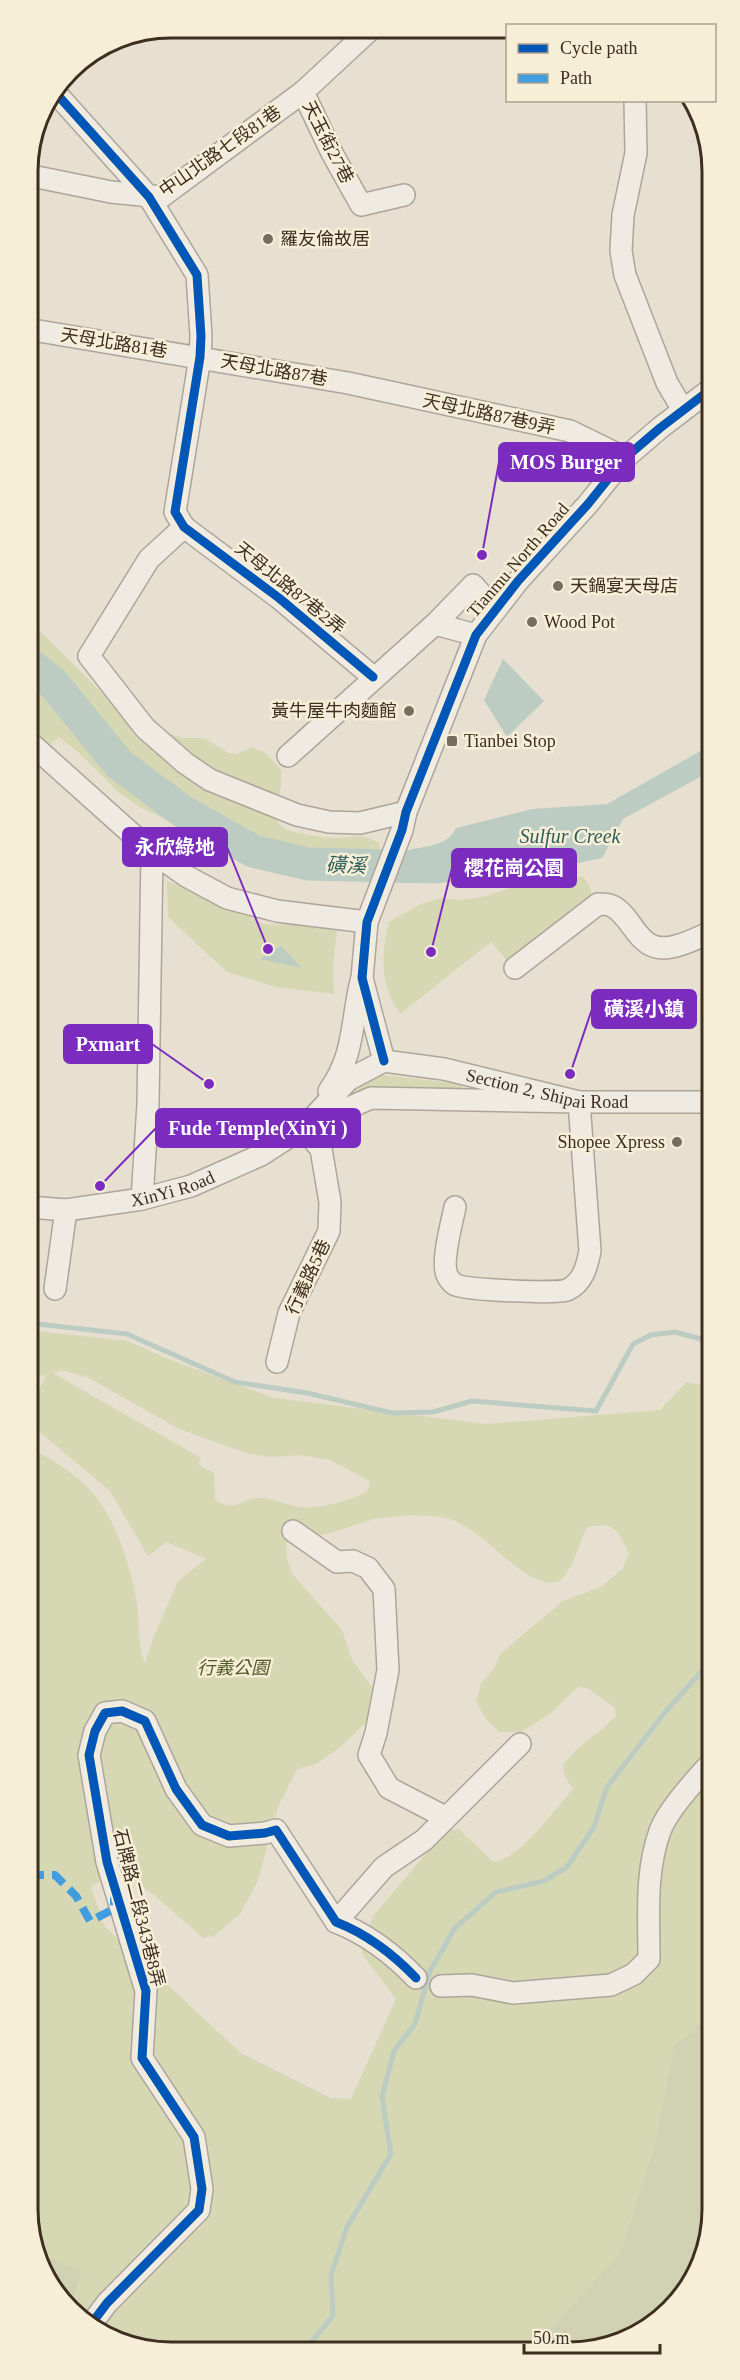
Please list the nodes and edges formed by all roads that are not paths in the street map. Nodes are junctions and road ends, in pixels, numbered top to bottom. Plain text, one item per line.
1 (361, 38) edge
2 (303, 92) junction
3 (59, 98) edge
4 (635, 102) edge
5 (38, 177) edge
6 (404, 195) dead end
7 (149, 197) junction
8 (38, 331) edge
9 (200, 357) junction
10 (348, 383) joint
11 (702, 396) edge
12 (682, 410) junction
13 (625, 458) junction
14 (184, 526) junction
15 (495, 610) junction
16 (435, 624) junction
17 (476, 635) junction
18 (373, 677) junction
19 (38, 751) edge
20 (288, 756) dead end
21 (404, 821) junction
22 (152, 852) junction
23 (367, 922) junction
24 (702, 936) edge
25 (514, 968) dead end
26 (362, 978) junction
27 (384, 1061) junction
28 (579, 1102) junction
29 (702, 1102) edge
30 (303, 1128) junction
31 (142, 1199) junction
32 (455, 1207) dead end
33 (38, 1208) edge
34 (66, 1210) junction
35 (55, 1289) dead end
36 (277, 1362) dead end
37 (293, 1531) dead end
38 (520, 1744) dead end
39 (702, 1773) edge
40 (445, 1817) junction
41 (336, 1922) junction
42 (416, 1978) dead end
43 (441, 1986) dead end
44 (95, 2319) edge

1 - 2 street, 天玉街27巷
2 - 6 street, 天玉街27巷
2 - 7 street, 中山北路七段81巷
3 - 7 street
4 - 12 street
5 - 7 street, 中山北路七段81巷
7 - 9 street
8 - 9 street, 天母北路81巷
9 - 10 street, 天母北路87巷
9 - 14 street
10 - 13 street, 天母北路87巷9弄
11 - 12 street, Tianmu North Road
12 - 13 street, Tianmu North Road
13 - 15 street, Tianmu North Road
14 - 18 street, 天母北路87巷2弄
14 - 21 street
15 - 16 street
15 - 17 street, Tianmu North Road
16 - 17 street
16 - 18 street
17 - 21 street, Tianmu North Road
18 - 20 street
19 - 22 street
21 - 23 street, Tianmu North Road
22 - 23 street
22 - 31 street
23 - 26 street
24 - 25 street
26 - 27 street
26 - 30 street
27 - 28 street, Section 2, Shipai Road
27 - 30 street
28 - 29 street, Section 2, Shipai Road
28 - 30 street
28 - 32 street
30 - 31 street, XinYi Road
30 - 36 street, 行義路5巷
31 - 34 street, XinYi Road
33 - 34 street, XinYi Road
34 - 35 street
37 - 40 street
38 - 40 street
39 - 43 street
40 - 41 street
41 - 42 street
41 - 44 street, 石牌路二段343巷8弄

